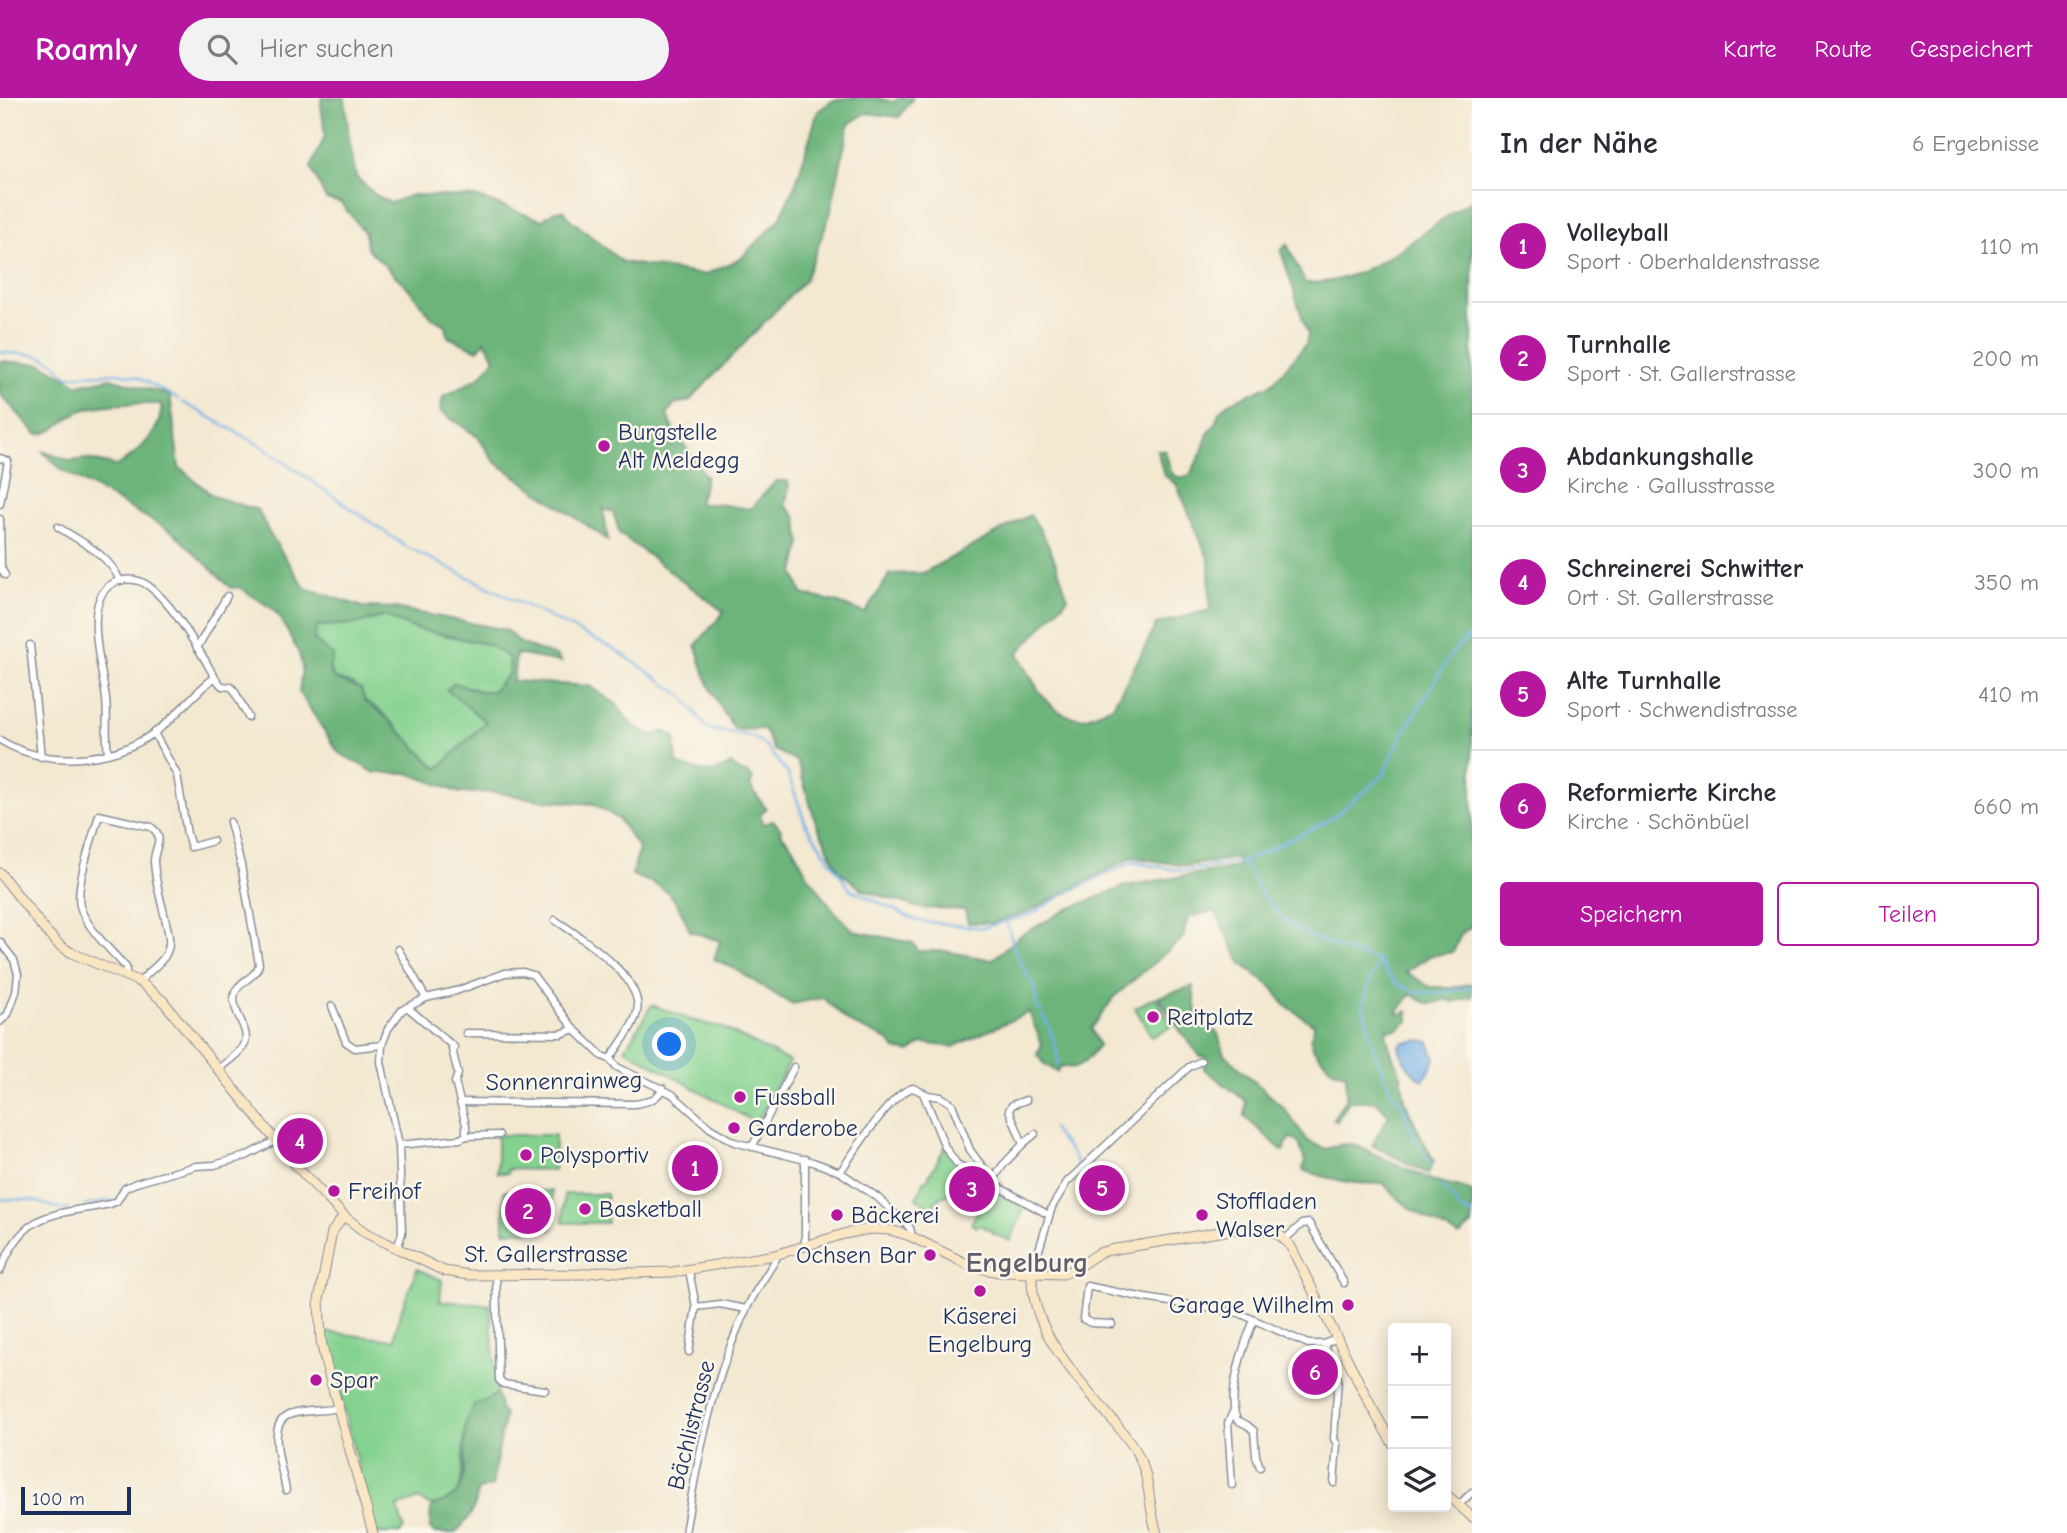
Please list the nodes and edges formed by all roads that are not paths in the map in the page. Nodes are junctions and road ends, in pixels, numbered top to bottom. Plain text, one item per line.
1 (0, 458) edge
2 (0, 504) edge
3 (0, 519) edge
4 (58, 527) dead end
5 (5, 575) dead end
6 (120, 581) junction
7 (228, 596) dead end
8 (30, 645) dead end
9 (197, 648) junction
10 (214, 678) junction
11 (248, 718) dead end
12 (155, 733) junction
13 (0, 740) edge
14 (108, 752) junction
15 (41, 757) junction
16 (230, 822) dead end
17 (213, 841) dead end
18 (0, 873) edge
19 (555, 920) dead end
20 (0, 942) edge
21 (398, 949) dead end
22 (126, 976) junction
23 (140, 982) junction
24 (426, 998) junction
25 (331, 1006) dead end
26 (407, 1007) junction
27 (0, 1022) edge
28 (573, 1028) junction
29 (466, 1032) dead end
30 (382, 1045) junction
31 (610, 1059) junction
32 (1201, 1061) dead end
33 (794, 1067) dead end
34 (218, 1070) junction
35 (663, 1088) junction
36 (923, 1093) junction
37 (1026, 1100) dead end
38 (460, 1102) junction
39 (1035, 1134) dead end
40 (499, 1135) dead end
41 (466, 1136) junction
42 (275, 1141) junction
43 (1023, 1144) junction
44 (399, 1145) junction
45 (752, 1147) junction
46 (805, 1159) junction
47 (840, 1172) junction
48 (991, 1183) junction
49 (1049, 1215) junction
50 (344, 1216) junction
51 (910, 1236) junction
52 (1284, 1240) junction
53 (805, 1246) junction
54 (397, 1249) junction
55 (775, 1255) junction
56 (690, 1270) junction
57 (0, 1271) edge
58 (1032, 1273) junction
59 (496, 1275) junction
60 (1344, 1283) dead end
61 (695, 1307) junction
62 (746, 1309) junction
63 (1254, 1320) junction
64 (1112, 1324) dead end
65 (1337, 1338) junction
66 (1324, 1344) junction
67 (689, 1352) dead end
68 (545, 1390) dead end
69 (338, 1408) junction
70 (1234, 1410) junction
71 (1388, 1436) edge
72 (1260, 1467) dead end
73 (1334, 1483) dead end
74 (1232, 1485) dead end
75 (286, 1490) dead end
76 (1472, 1492) edge
77 (1451, 1498) edge
78 (1459, 1505) junction
79 (1472, 1517) edge
80 (373, 1533) edge
81 (685, 1533) edge
82 (1157, 1533) edge

1 - 2 street
3 - 5 street
4 - 6 street
6 - 9 street
6 - 14 street
7 - 9 street
8 - 15 street
9 - 10 street
10 - 11 street
10 - 12 street
12 - 14 street
12 - 17 street
13 - 15 street
14 - 15 street
16 - 34 street
18 - 22 street, St. Gallerstrasse
19 - 31 street
20 - 27 street
21 - 24 street
22 - 23 street, St. Gallerstrasse
22 - 23 street
23 - 34 street, St. Gallerstrasse
24 - 26 street
24 - 28 street
25 - 30 street
26 - 30 street
26 - 38 street
28 - 29 street
28 - 31 street
30 - 44 street
31 - 35 street
32 - 49 street
33 - 45 street
34 - 42 street, St. Gallerstrasse
35 - 38 street, Sonnenrainweg
35 - 45 street
36 - 47 street
36 - 48 street
36 - 48 street
37 - 43 street
38 - 41 street
39 - 43 street
40 - 41 street
41 - 44 street
42 - 50 street, St. Gallerstrasse
42 - 57 street
43 - 48 street
44 - 54 street
45 - 46 street
46 - 47 street
46 - 53 street
47 - 51 street
48 - 49 street
49 - 58 street
50 - 54 street, St. Gallerstrasse
50 - 69 street
51 - 53 street, St. Gallerstrasse
51 - 58 street, St. Gallerstrasse
52 - 58 street, St. Gallerstrasse
52 - 60 street
52 - 65 street
53 - 55 street, St. Gallerstrasse
54 - 59 street, St. Gallerstrasse
55 - 56 street, St. Gallerstrasse
55 - 62 street, Bächlistrasse
56 - 59 street, St. Gallerstrasse
56 - 61 street
58 - 82 street
59 - 68 street
61 - 62 street
61 - 67 street
62 - 81 street, Bächlistrasse
63 - 64 street
63 - 66 street
63 - 70 street
65 - 66 street
65 - 71 street
66 - 73 street
69 - 75 street
69 - 80 street
70 - 72 street
70 - 74 street
76 - 78 street
77 - 78 street
78 - 79 street

